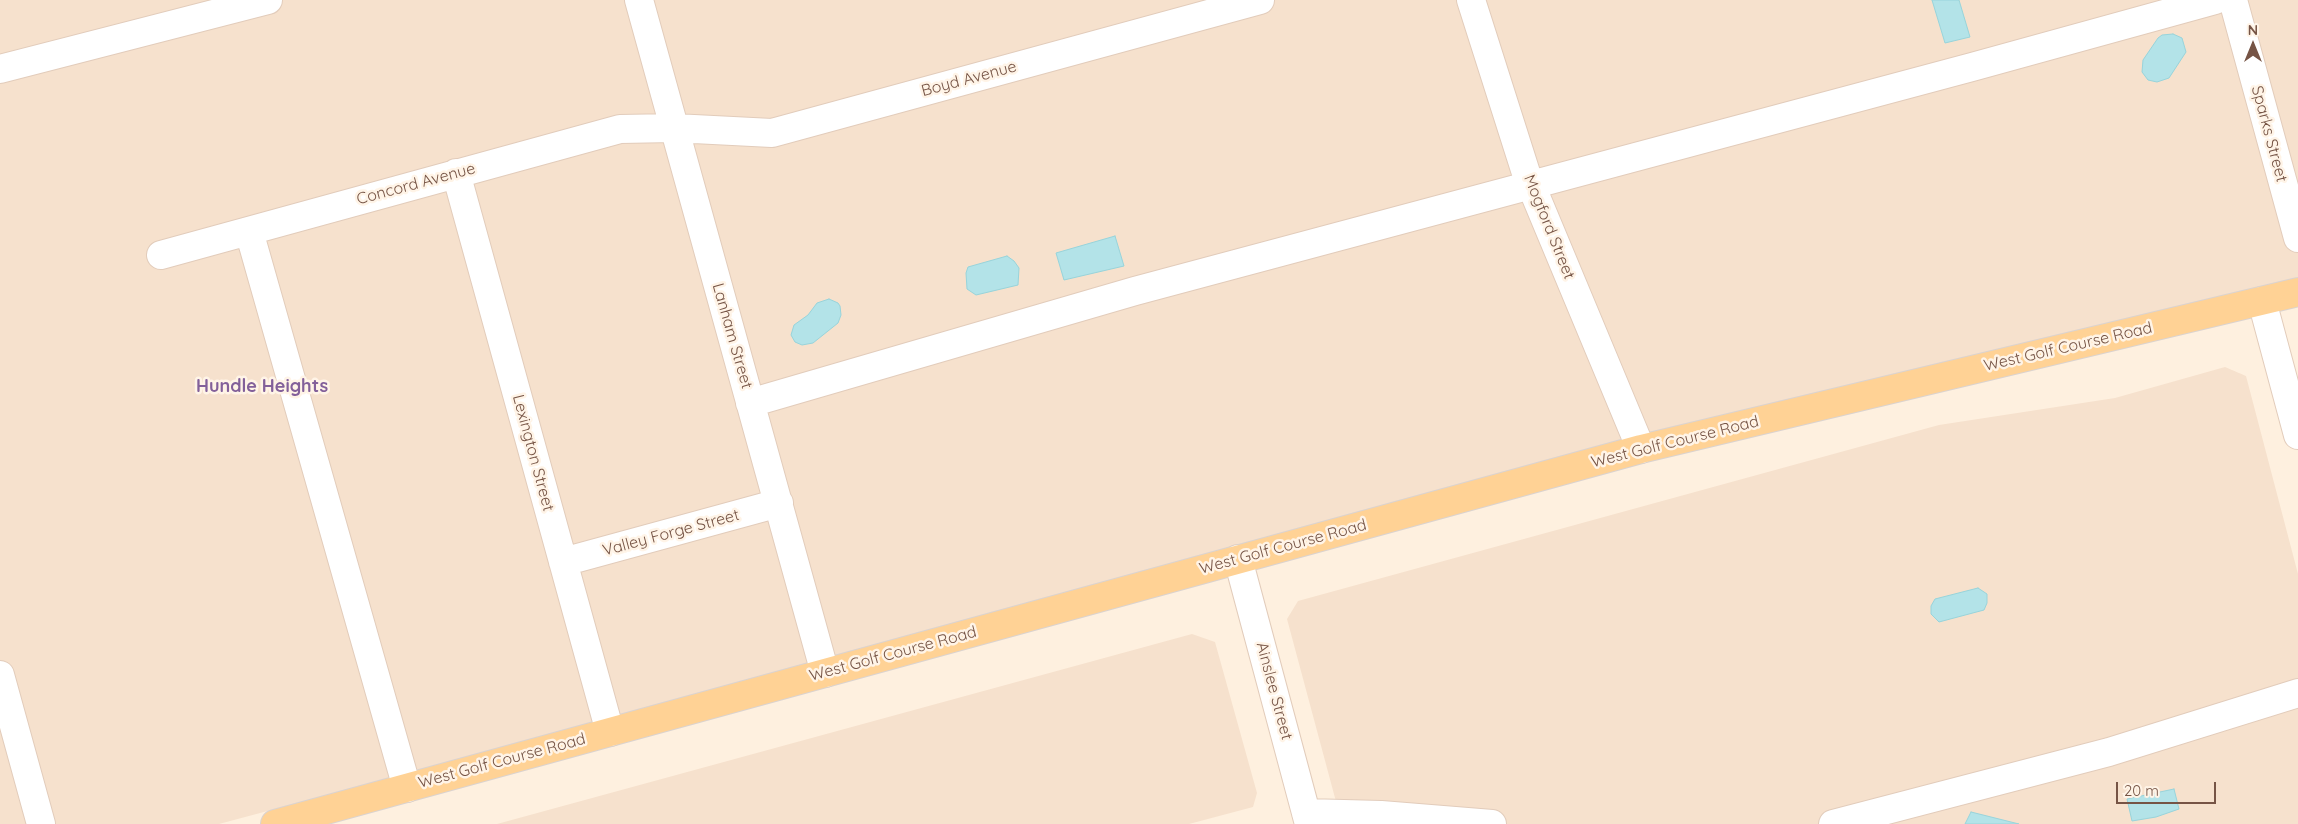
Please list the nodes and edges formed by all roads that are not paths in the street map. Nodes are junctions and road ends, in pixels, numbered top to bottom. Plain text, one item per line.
1 (268, 0) edge
2 (639, 0) edge
3 (1260, 0) edge
4 (1471, 0) edge
5 (2215, 0) edge
6 (2233, 0) edge
7 (0, 69) edge
8 (674, 128) junction
9 (456, 173) junction
10 (1531, 184) junction
11 (249, 231) junction
12 (2298, 238) edge
13 (161, 255) dead end
14 (2298, 292) edge
15 (2262, 302) junction
16 (750, 403) junction
17 (2298, 435) edge
18 (1640, 449) junction
19 (779, 503) junction
20 (1238, 559) junction
21 (563, 562) junction
22 (825, 673) junction
23 (0, 675) edge
24 (2298, 693) edge
25 (610, 732) junction
26 (407, 788) junction
27 (1308, 818) edge
28 (41, 824) edge
29 (274, 824) edge
30 (1492, 824) edge
31 (1833, 824) edge

1 - 7 street
2 - 8 street, Lanham Street
3 - 8 street, Boyd Avenue
4 - 10 street, Mogford Street
5 - 10 street
6 - 12 street, Sparks Street
8 - 9 street, Concord Avenue
8 - 16 street, Lanham Street
9 - 11 street, Concord Avenue
9 - 21 street, Lexington Street
10 - 16 street
10 - 18 street, Mogford Street
11 - 13 street, Concord Avenue
11 - 26 street
14 - 15 main road, West Golf Course Road
15 - 17 street
15 - 18 main road, West Golf Course Road
16 - 19 street, Lanham Street
18 - 20 main road, West Golf Course Road
19 - 21 street, Valley Forge Street
19 - 22 street, Lanham Street
20 - 22 main road, West Golf Course Road
20 - 27 street, Ainslee Street
21 - 25 street, Lexington Street
22 - 25 main road, West Golf Course Road
23 - 28 street
24 - 31 street
25 - 26 main road, West Golf Course Road
26 - 29 main road, West Golf Course Road
27 - 30 street

